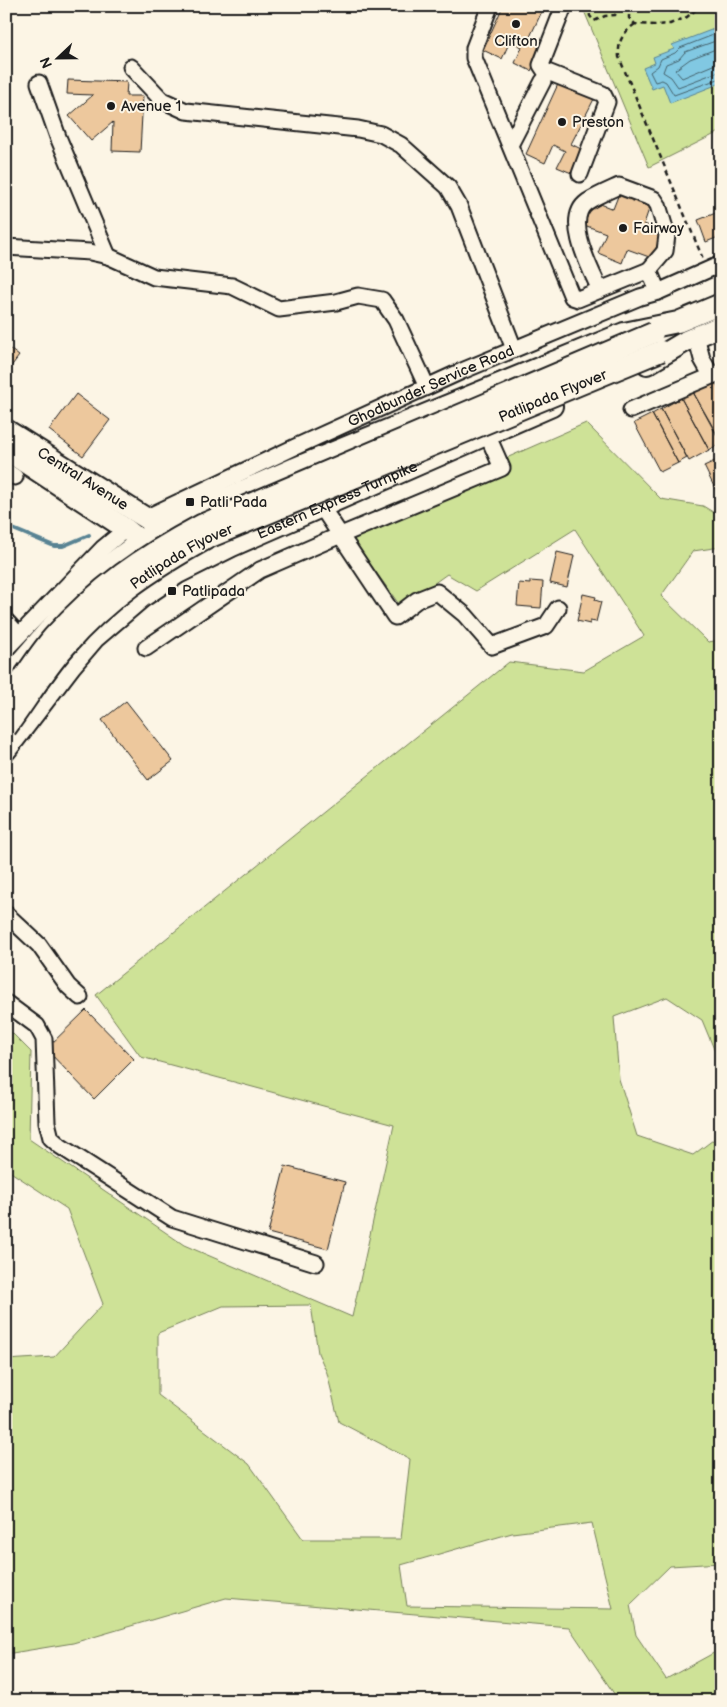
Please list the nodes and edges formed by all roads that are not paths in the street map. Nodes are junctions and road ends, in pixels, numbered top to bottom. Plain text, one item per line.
1 (490, 6) edge
2 (564, 6) edge
3 (131, 67) dead end
4 (543, 81) dead end
5 (39, 83) dead end
6 (510, 145) junction
7 (580, 174) dead end
8 (6, 247) edge
9 (108, 256) junction
10 (714, 266) edge
11 (649, 270) junction
12 (600, 290) junction
13 (658, 292) junction
14 (721, 304) edge
15 (678, 322) junction
16 (721, 326) edge
17 (691, 338) junction
18 (657, 342) junction
19 (514, 350) junction
20 (718, 375) edge
21 (427, 387) junction
22 (631, 410) dead end
23 (6, 430) edge
24 (487, 434) junction
25 (6, 450) edge
26 (321, 506) junction
27 (153, 522) junction
28 (134, 534) junction
29 (340, 535) junction
30 (186, 568) junction
31 (558, 608) dead end
32 (6, 621) edge
33 (20, 635) junction
34 (146, 648) dead end
35 (6, 649) edge
36 (6, 680) edge
37 (6, 702) edge
38 (6, 728) edge
39 (6, 750) edge
40 (6, 914) edge
41 (80, 997) dead end
42 (6, 1004) edge
43 (316, 1263) dead end

1 - 6 street
2 - 7 street
3 - 19 street
4 - 6 street
5 - 9 street
6 - 12 street
8 - 9 street
9 - 21 street
10 - 13 street, Ghodbunder Service Road
11 - 12 street
11 - 12 street
11 - 13 street
13 - 19 street, Ghodbunder Service Road
14 - 15 main road
15 - 18 main road, Patlipada Flyover
15 - 27 main road
16 - 17 main road, Eastern Express Turnpike
17 - 18 main road, Patlipada Flyover
17 - 20 street
17 - 24 main road, Eastern Express Turnpike
18 - 37 main road, Patlipada Flyover, bridge
18 - 38 main road, Patlipada Flyover, bridge
19 - 21 street, Ghodbunder Service Road
20 - 22 street
21 - 27 street, Ghodbunder Service Road
23 - 27 main road, Central Avenue
24 - 26 main road, Eastern Express Turnpike
24 - 29 street
25 - 28 main road, Central Avenue
26 - 29 street
26 - 30 main road, Eastern Express Turnpike
27 - 28 main road
27 - 30 main road, Central Avenue
28 - 30 main road, Central Avenue
28 - 33 street
28 - 36 main road
29 - 31 street
29 - 34 street
30 - 39 main road, Eastern Express Turnpike
32 - 33 street
33 - 35 street
40 - 41 street
42 - 43 street

